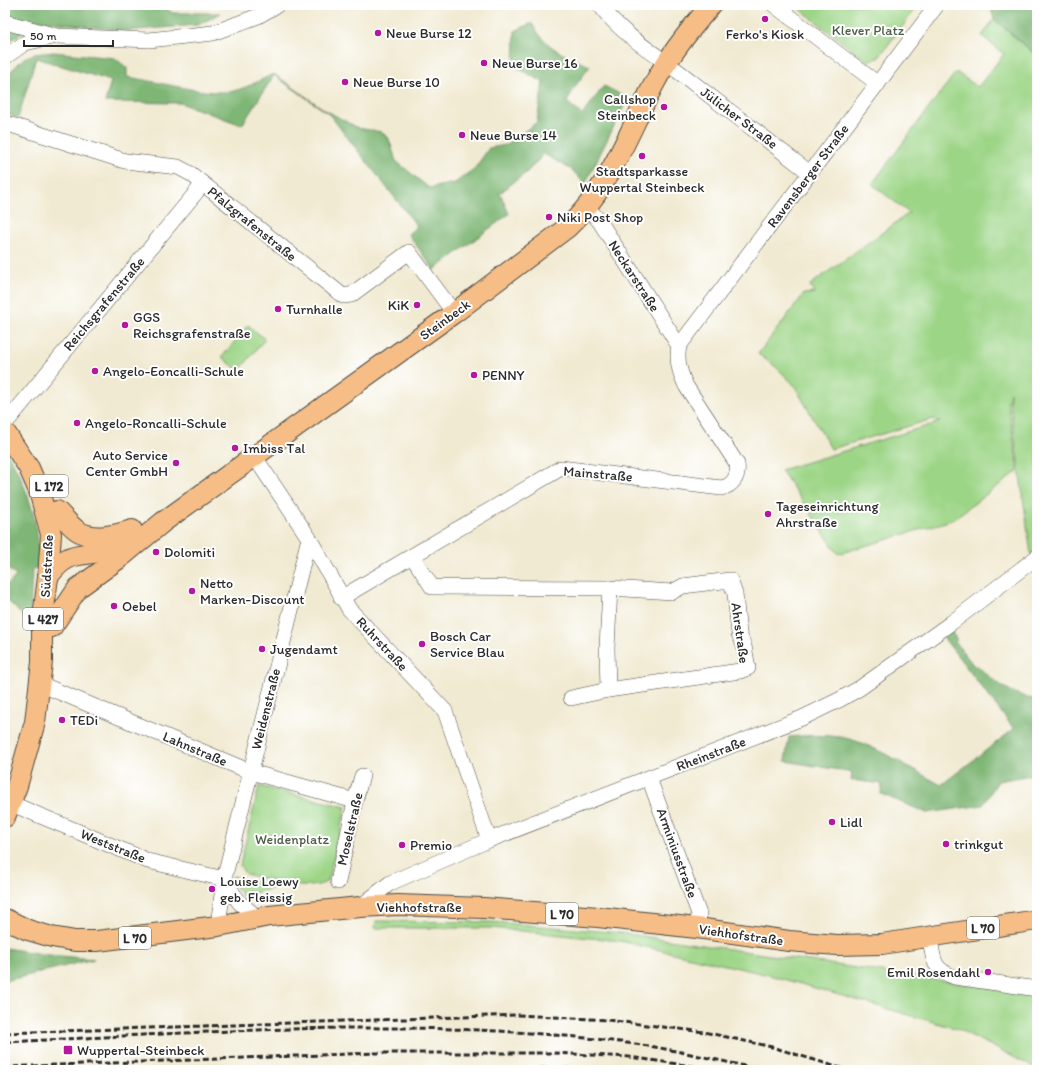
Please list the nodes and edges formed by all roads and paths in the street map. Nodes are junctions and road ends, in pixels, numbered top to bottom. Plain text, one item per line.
1 (277, 5) edge
2 (600, 5) edge
3 (711, 5) edge
4 (774, 5) edge
5 (937, 5) edge
6 (5, 22) edge
7 (57, 36) junction
8 (5, 57) edge
9 (667, 64) junction
10 (878, 84) junction
11 (5, 123) edge
12 (810, 173) junction
13 (204, 184) junction
14 (587, 207) junction
15 (454, 313) junction
16 (679, 346) junction
17 (7, 424) edge
18 (254, 456) junction
19 (57, 511) junction
20 (163, 522) junction
21 (51, 534) junction
22 (309, 538) junction
23 (412, 556) junction
24 (121, 557) junction
25 (1037, 557) edge
26 (62, 561) junction
27 (48, 576) junction
28 (610, 588) junction
29 (341, 598) junction
30 (52, 628) junction
31 (42, 662) junction
32 (40, 684) junction
33 (608, 690) junction
34 (571, 698) dead end
35 (251, 772) junction
36 (362, 776) dead end
37 (649, 778) junction
38 (355, 800) junction
39 (7, 807) edge
40 (489, 840) junction
41 (224, 880) junction
42 (338, 882) dead end
43 (360, 907) junction
44 (258, 918) junction
45 (5, 919) edge
46 (1037, 920) edge
47 (218, 926) junction
48 (697, 928) junction
49 (28, 930) junction
50 (5, 935) edge
51 (930, 937) junction
52 (1037, 989) edge

1 - 7 street
2 - 9 street, Jülicher Straße
3 - 9 main road, Steinbeck
4 - 10 street
5 - 10 street, Ravensberger Straße
6 - 7 street
7 - 8 street
9 - 12 street, Jülicher Straße
9 - 14 main road, Steinbeck
10 - 12 street, Ravensberger Straße
11 - 13 street, Pfalzgrafenstraße
12 - 16 street, Ravensberger Straße
13 - 15 street, Pfalzgrafenstraße
13 - 17 street, Reichsgrafenstraße
14 - 15 main road, Steinbeck
14 - 16 street, Neckarstraße
15 - 18 main road, Steinbeck
16 - 23 street, Mainstraße
17 - 19 main road, Südstraße / L 172
17 - 21 main road, Südstraße / L 172
18 - 20 main road, Steinbeck
18 - 22 street, Ruhrstraße
19 - 20 main road, L 172
19 - 26 main road, Südstraße / L 172
20 - 24 main road
20 - 26 main road
21 - 26 main road, L 172
21 - 27 main road, Südstraße
22 - 29 street, Ruhrstraße
22 - 35 street, Weidenstraße
23 - 28 street, Ahrstraße
23 - 29 street, Mainstraße
24 - 26 main road
24 - 30 main road
25 - 37 street, Rheinstraße
26 - 27 main road
26 - 30 main road, Südstraße / L 427
27 - 31 main road, Südstraße / L 427
28 - 33 street
28 - 33 street, Ahrstraße
29 - 40 street, Ruhrstraße
30 - 31 main road, Südstraße / L 427
31 - 32 main road, Südstraße / L 427
32 - 35 street, Lahnstraße
32 - 39 main road, Südstraße / L 427
33 - 34 street, Ahrstraße
35 - 38 street, Lahnstraße
35 - 41 street, Weidenstraße
36 - 38 street, Moselstraße
37 - 40 street, Rheinstraße
37 - 48 street, Arminiusstraße
38 - 42 street, Moselstraße
39 - 41 street, Weststraße
40 - 43 street, Rheinstraße
41 - 44 street
41 - 47 street, Weidenstraße
43 - 44 main road, Viehhofstraße / L 70
43 - 48 main road, Viehhofstraße / L 70
44 - 47 main road, Viehhofstraße / L 70
45 - 49 main road, Viehhofstraße / L 70
46 - 51 main road, L 70
47 - 49 main road, Viehhofstraße / L 70
48 - 51 main road, Viehhofstraße / L 70
49 - 50 main road
51 - 52 street

